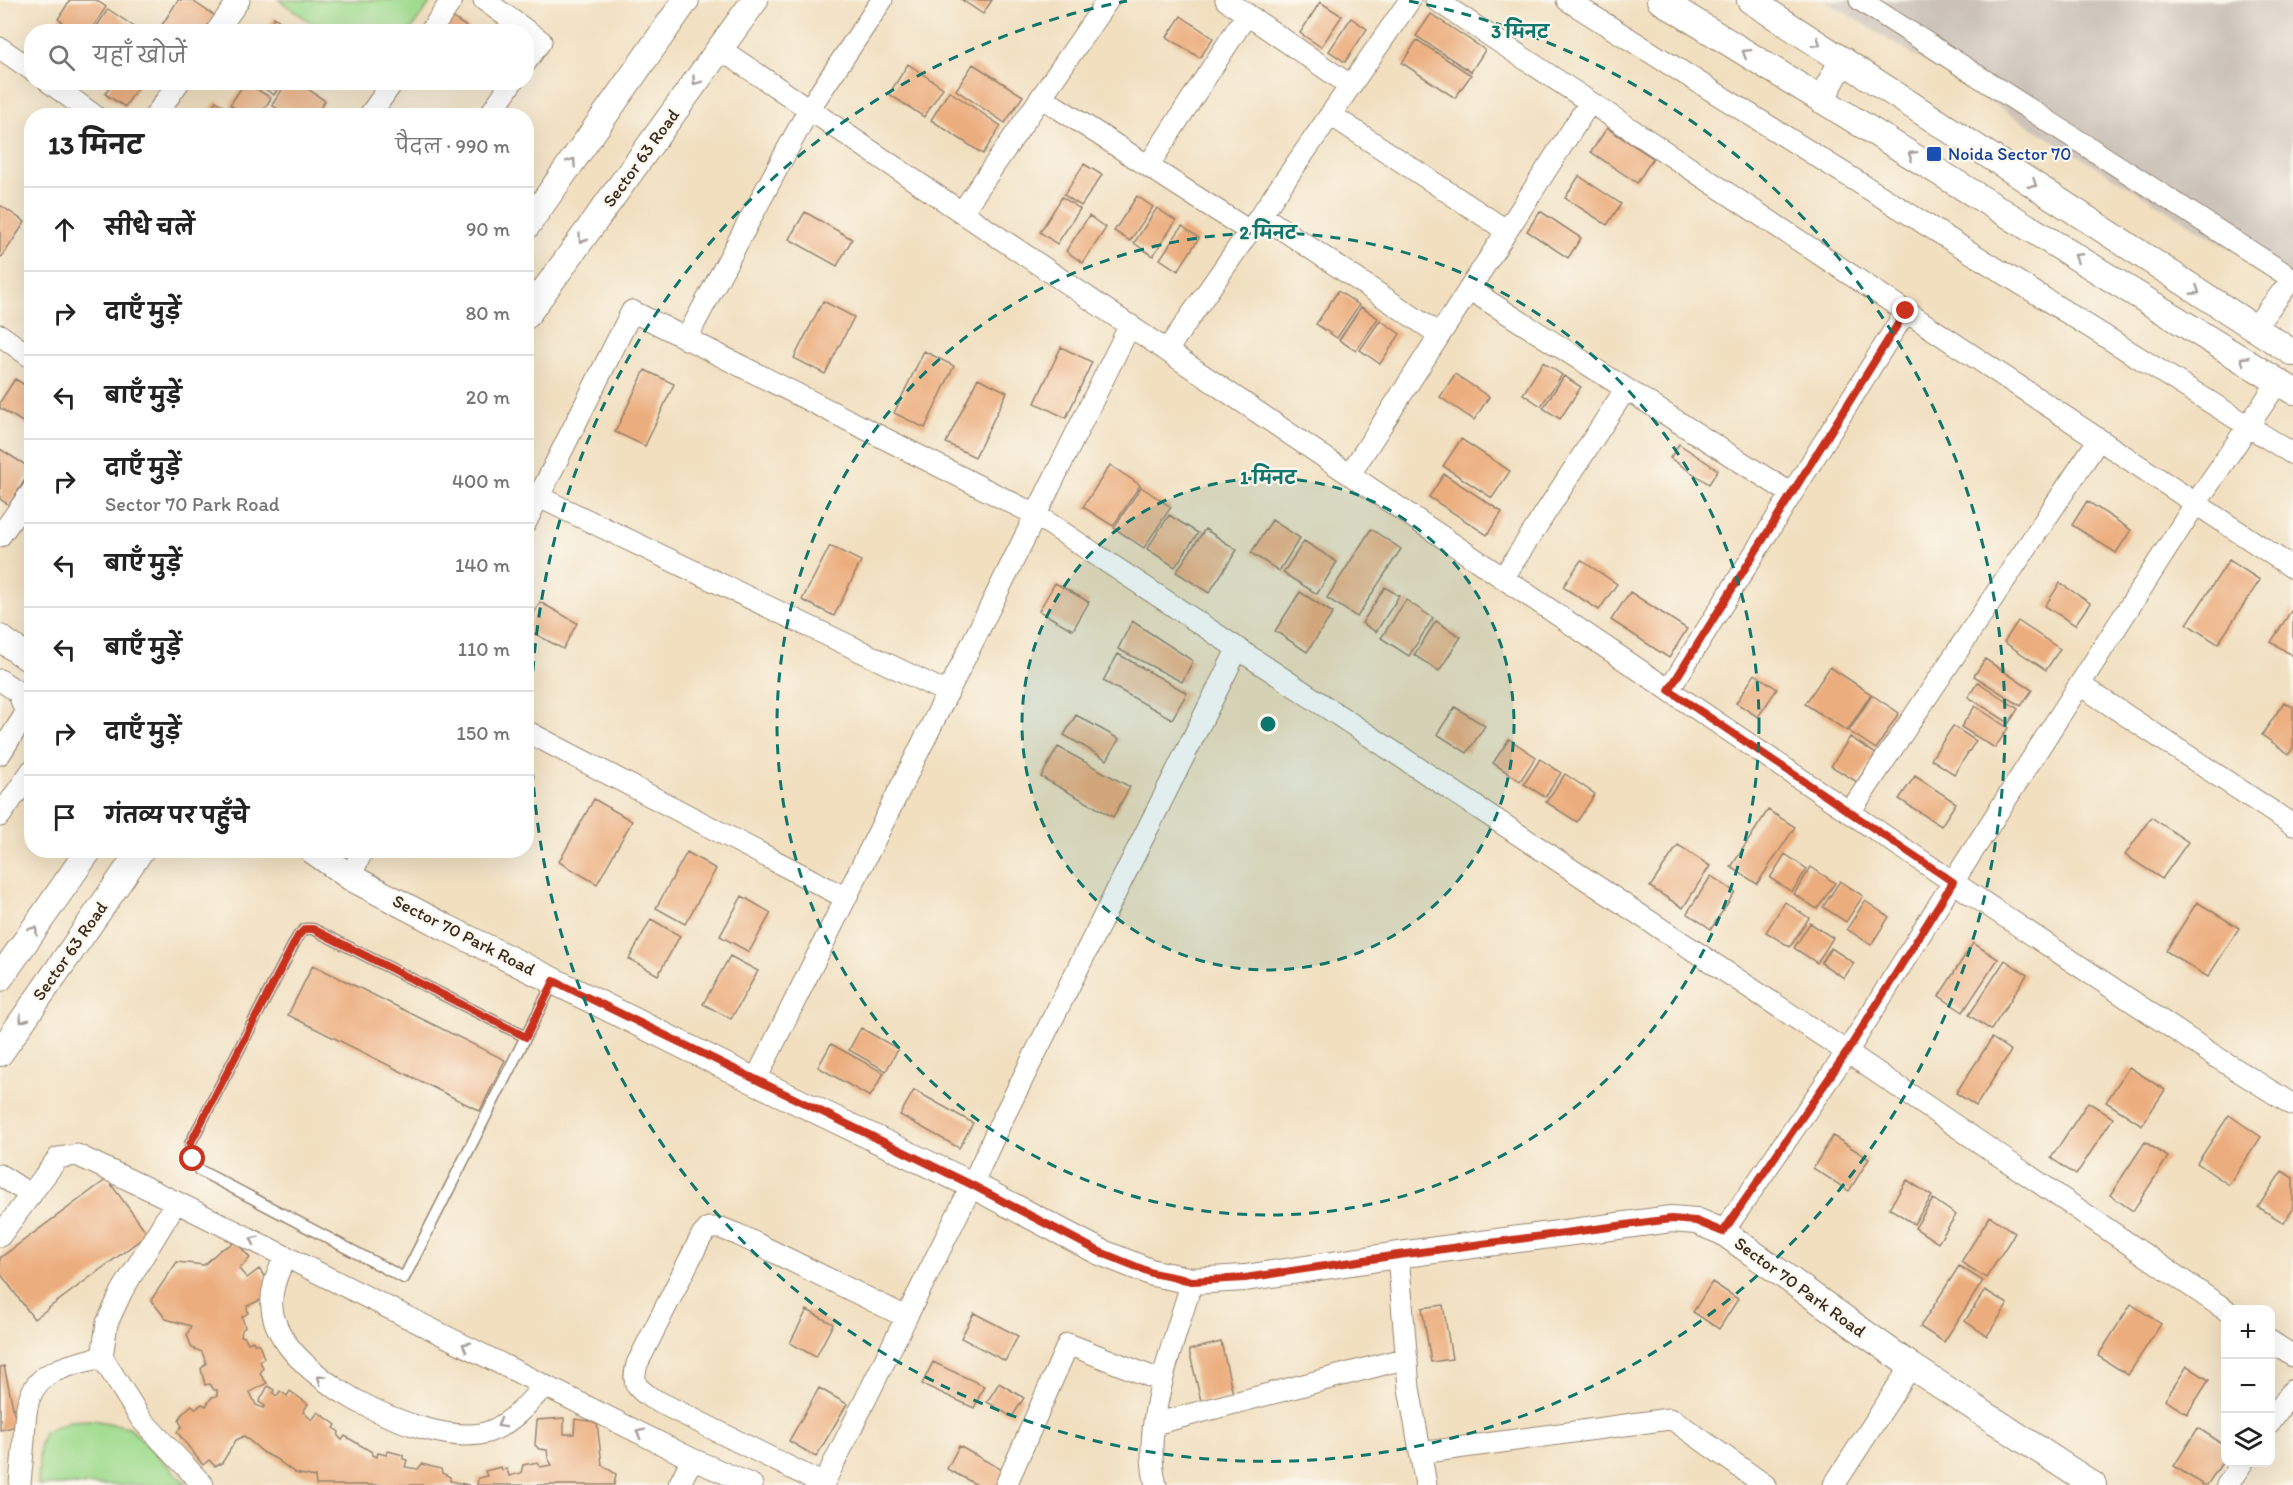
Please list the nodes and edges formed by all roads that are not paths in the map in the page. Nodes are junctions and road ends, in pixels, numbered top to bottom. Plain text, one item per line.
1 (239, 0) edge
2 (452, 0) edge
3 (484, 0) edge
4 (686, 0) edge
5 (755, 0) edge
6 (882, 0) edge
7 (1108, 0) edge
8 (1226, 0) edge
9 (1410, 0) edge
10 (1436, 0) edge
11 (1568, 0) edge
12 (1660, 0) edge
13 (1750, 0) edge
14 (1860, 0) edge
15 (1247, 14) junction
16 (222, 24) edge
17 (436, 24) edge
18 (517, 24) edge
19 (534, 36) edge
20 (0, 48) edge
21 (720, 49) junction
22 (534, 51) edge
23 (1843, 60) junction
24 (24, 64) edge
25 (1351, 86) junction
26 (60, 90) edge
27 (173, 90) edge
28 (387, 90) edge
29 (507, 90) edge
30 (1041, 97) junction
31 (1821, 100) junction
32 (1590, 102) junction
33 (85, 108) edge
34 (161, 108) edge
35 (375, 108) edge
36 (494, 108) edge
37 (809, 109) junction
38 (1331, 115) junction
39 (1148, 166) junction
40 (962, 212) junction
41 (534, 216) edge
42 (1255, 223) junction
43 (1507, 231) junction
44 (2293, 278) edge
45 (1469, 289) junction
46 (534, 305) edge
47 (1906, 311) junction
48 (1130, 326) junction
49 (2254, 328) junction
50 (0, 335) edge
51 (1440, 335) junction
52 (686, 339) junction
53 (1167, 350) junction
54 (24, 352) edge
55 (2293, 353) edge
56 (2286, 386) edge
57 (1625, 390) junction
58 (2247, 425) junction
59 (2099, 439) junction
60 (2293, 454) edge
61 (1350, 474) junction
62 (1790, 493) junction
63 (539, 497) junction
64 (24, 498) edge
65 (2196, 503) junction
66 (534, 507) edge
67 (7, 513) edge
68 (1036, 514) junction
69 (0, 536) edge
70 (2293, 568) edge
71 (1503, 578) junction
72 (0, 638) edge
73 (1238, 648) junction
74 (24, 655) edge
75 (0, 680) edge
76 (2080, 685) junction
77 (1669, 690) junction
78 (948, 693) junction
79 (24, 708) edge
80 (24, 716) edge
81 (534, 735) edge
82 (0, 754) edge
83 (24, 782) edge
84 (1850, 812) junction
85 (0, 816) edge
86 (2293, 825) edge
87 (83, 858) edge
88 (135, 858) edge
89 (323, 858) edge
90 (359, 858) edge
91 (350, 877) junction
92 (1953, 882) junction
93 (846, 898) junction
94 (0, 978) edge
95 (554, 981) junction
96 (526, 1037) junction
97 (1847, 1052) junction
98 (0, 1053) edge
99 (755, 1081) junction
100 (2293, 1105) edge
101 (0, 1175) edge
102 (972, 1185) junction
103 (31, 1195) junction
104 (176, 1202) junction
105 (1723, 1232) junction
106 (0, 1236) edge
107 (1398, 1255) junction
108 (285, 1256) junction
109 (1192, 1281) junction
110 (2221, 1307) edge
111 (906, 1317) junction
112 (2275, 1344) edge
113 (2293, 1356) edge
114 (102, 1357) junction
115 (1407, 1358) junction
116 (1911, 1366) junction
117 (1162, 1381) junction
118 (544, 1386) junction
119 (2293, 1390) edge
120 (2275, 1416) edge
121 (1154, 1424) junction
122 (1420, 1453) junction
123 (692, 1460) junction
124 (2239, 1467) edge
125 (823, 1484) edge
126 (20, 1485) edge
127 (203, 1485) edge
128 (679, 1485) edge
129 (752, 1485) edge
130 (1006, 1485) edge
131 (1156, 1485) edge
132 (1426, 1485) edge
133 (1765, 1485) edge
134 (1834, 1485) edge
135 (2093, 1485) edge
136 (2227, 1485) edge

1 - 16 street
2 - 17 street
3 - 18 street
41 -> 4 street
5 - 21 street, Sector 63 Road
6 - 37 street
7 - 30 street
8 - 15 street
9 - 25 street
10 - 32 street
11 - 58 street
31 -> 12 street
13 -> 23 street
14 - 44 street
15 - 25 street
15 - 39 street
19 - 22 street
20 - 24 street
21 - 37 street
21 -> 46 street, Sector 63 Road
23 - 31 street
23 -> 49 street
25 - 38 street
26 - 33 street
27 - 34 street
28 - 35 street
29 - 36 street
30 - 39 street
30 - 40 street
56 -> 31 street
32 - 43 street
32 - 47 street
37 - 40 street
37 - 52 street
38 - 42 street
38 - 43 street
39 - 42 street
40 - 48 street
42 - 51 street
42 - 53 street
43 - 45 street
44 - 49 street
45 - 51 street
45 - 57 street
47 - 59 street
47 - 62 street
48 - 53 street
48 - 68 street
49 - 55 street
50 - 54 street
51 - 61 street
52 - 63 street
52 - 68 street
53 - 61 street
56 - 58 street
57 - 62 street
57 - 71 street
58 - 60 street
58 - 65 street
59 - 65 street
59 - 84 street
61 - 71 street
62 - 77 street
63 - 66 street
63 - 78 street
64 - 67 street
65 - 70 street
65 - 76 street
67 - 69 street
68 - 73 street
68 - 78 street
71 - 77 street
72 - 74 street
73 - 97 street
73 - 102 street
75 - 79 street
76 - 86 street
76 - 92 street
77 - 84 street
78 - 93 street
80 - 82 street
81 - 93 street
83 - 85 street
84 - 92 street
94 -> 87 street
88 -> 98 street, Sector 63 Road
89 - 91 street, Sector 70 Park Road
90 - 91 street
91 - 95 street, Sector 70 Park Road
92 - 97 street
92 - 100 street
93 - 99 street
95 - 96 lane
95 - 99 street, Sector 70 Park Road
96 - 96 lane
97 - 105 street
97 - 110 street
99 - 102 street, Sector 70 Park Road
101 - 103 street
102 - 109 street, Sector 70 Park Road
102 - 111 street
103 - 104 street
103 - 106 street
108 -> 104 street
104 - 114 street
105 - 107 street, Sector 70 Park Road
105 - 116 street, Sector 70 Park Road
107 - 109 street, Sector 70 Park Road
107 - 115 street
118 -> 108 street
118 -> 108 street
109 - 117 street
111 - 125 street
111 - 125 street
112 - 113 street
114 - 126 street
114 - 127 street
115 - 121 street
115 - 122 street
116 - 134 street
116 - 135 street, Sector 70 Park Road
117 - 121 street
117 - 130 street
123 -> 118 street
119 - 120 street
121 - 131 street
122 - 132 street
122 - 133 street
123 - 128 street
123 - 129 street
124 - 136 street

